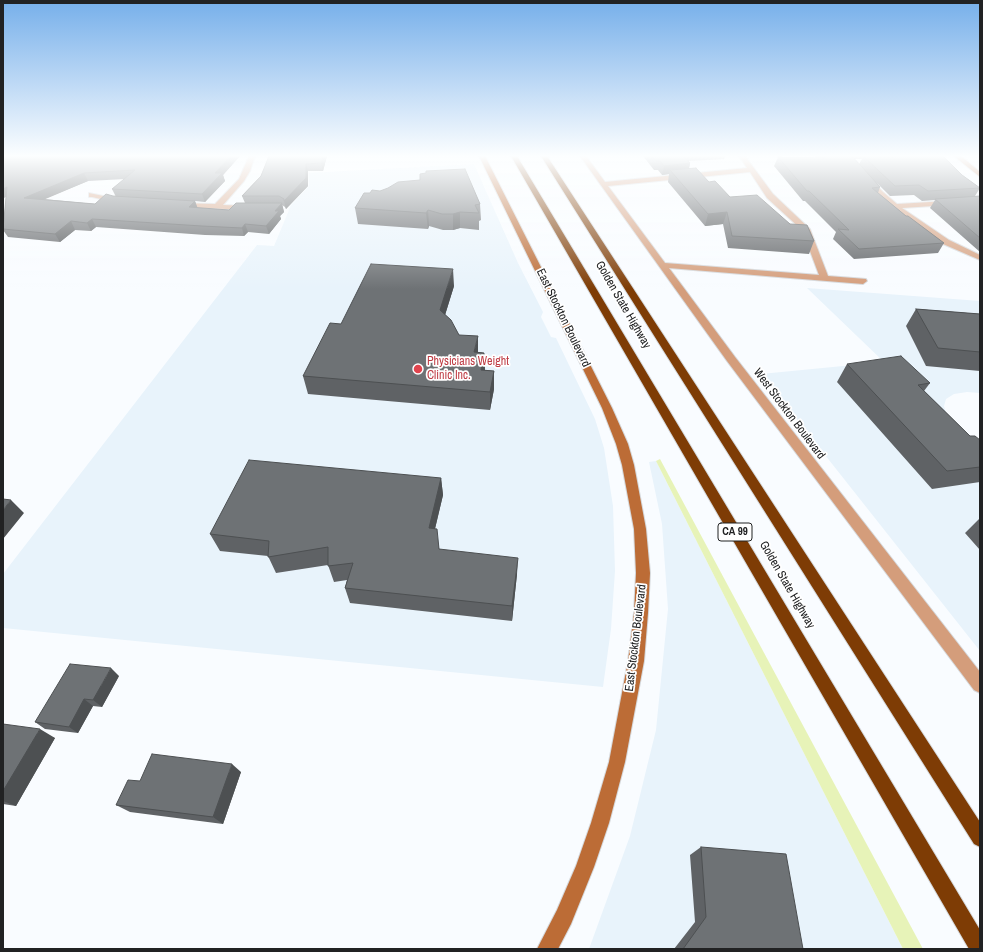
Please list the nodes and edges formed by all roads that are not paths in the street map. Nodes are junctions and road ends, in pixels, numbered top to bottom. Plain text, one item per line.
1 (121, 200) edge
2 (223, 200) edge
3 (504, 200) edge
4 (540, 200) edge
5 (572, 200) edge
6 (615, 200) edge
7 (775, 200) edge
8 (889, 200) edge
9 (124, 201) edge
10 (980, 201) edge
11 (170, 204) edge
12 (896, 206) junction
13 (217, 207) junction
14 (254, 208) edge
15 (980, 258) edge
16 (662, 265) junction
17 (824, 277) junction
18 (863, 281) dead end
19 (980, 684) edge
20 (980, 838) edge
21 (547, 949) edge
22 (980, 949) edge

1 - 9 street
2 - 13 street
3 - 21 street, East Stockton Boulevard
4 - 22 highway, Golden State Highway / CA 99
5 - 20 highway, Golden State Highway
6 - 16 street, West Stockton Boulevard
7 - 17 street
8 - 12 street
10 - 12 street
11 - 13 street
12 - 15 street
13 - 14 street
16 - 17 street
16 - 19 street, West Stockton Boulevard
17 - 18 street

